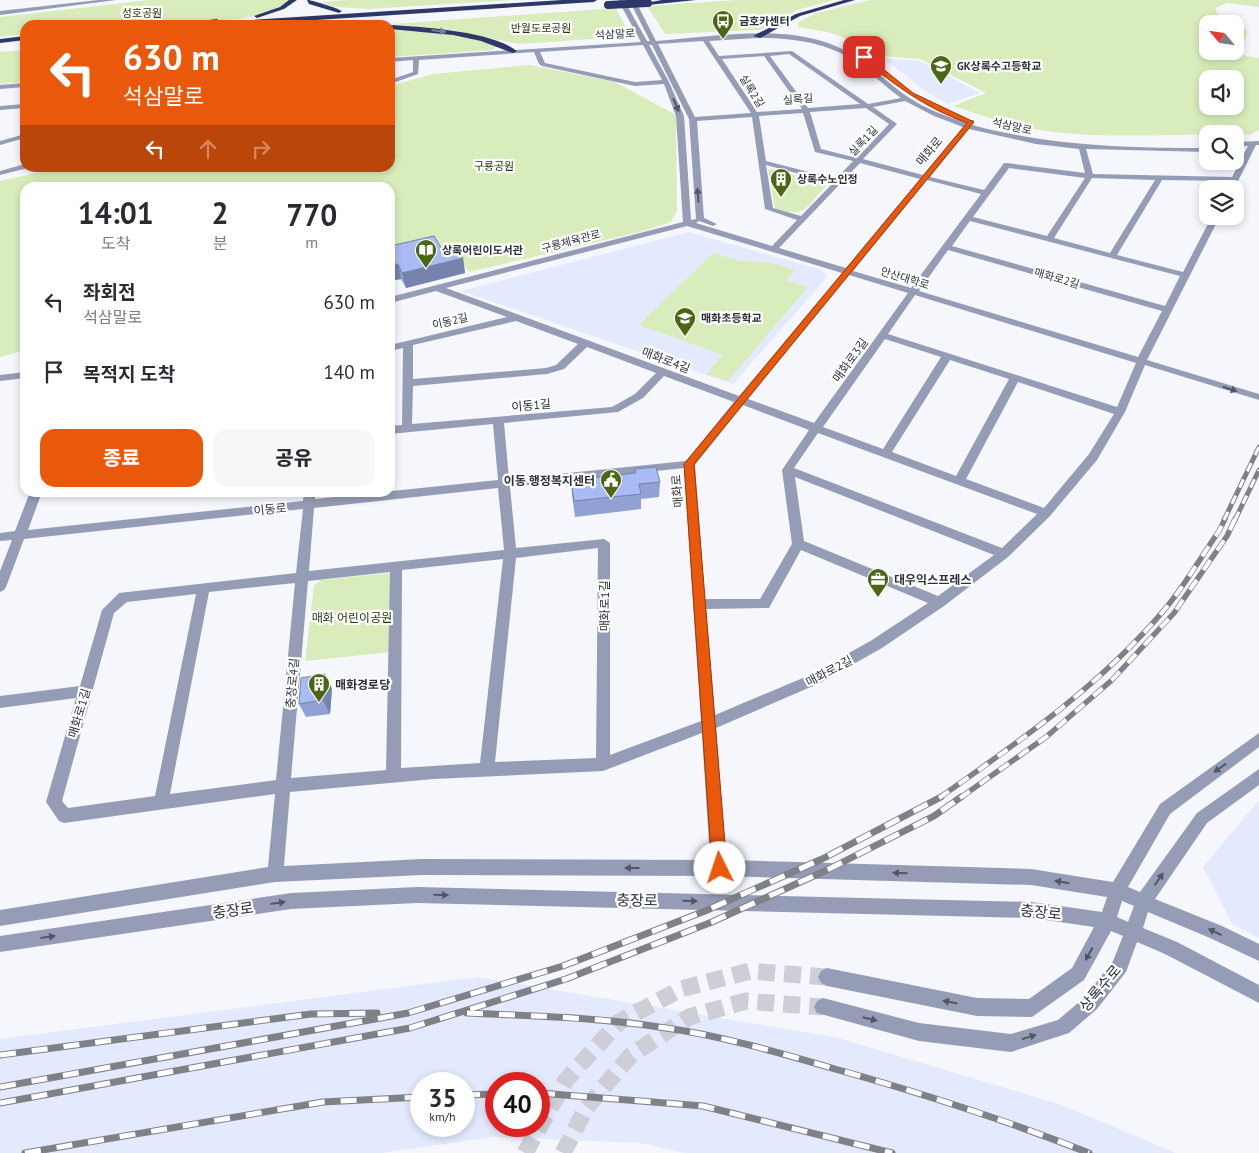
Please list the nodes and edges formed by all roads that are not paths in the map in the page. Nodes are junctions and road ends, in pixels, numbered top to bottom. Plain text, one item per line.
1 (54, 0) edge
2 (113, 0) edge
3 (294, 0) edge
4 (310, 0) edge
5 (594, 0) edge
6 (621, 0) edge
7 (632, 0) edge
8 (692, 0) edge
9 (852, 0) edge
10 (54, 7) junction
11 (0, 14) edge
12 (388, 14) junction
13 (222, 20) edge
14 (289, 20) edge
15 (394, 20) edge
16 (395, 28) edge
17 (760, 34) junction
18 (20, 39) edge
19 (705, 39) junction
20 (0, 41) edge
21 (649, 42) junction
22 (20, 46) edge
23 (0, 48) edge
24 (536, 49) junction
25 (513, 51) junction
26 (766, 54) junction
27 (416, 58) junction
28 (717, 58) junction
29 (395, 60) edge
30 (395, 80) edge
31 (666, 82) junction
32 (20, 85) edge
33 (0, 87) edge
34 (905, 99) junction
35 (20, 106) edge
36 (866, 106) junction
37 (0, 108) edge
38 (806, 110) junction
39 (755, 114) junction
40 (693, 119) junction
41 (969, 124) junction
42 (20, 137) edge
43 (0, 143) edge
44 (1199, 144) edge
45 (1254, 145) edge
46 (1082, 148) junction
47 (1259, 149) edge
48 (1199, 150) edge
49 (859, 161) junction
50 (762, 162) junction
51 (20, 167) edge
52 (0, 173) edge
53 (1090, 176) junction
54 (925, 178) junction
55 (1159, 179) junction
56 (1235, 180) edge
57 (838, 182) junction
58 (1199, 182) edge
59 (985, 193) junction
60 (968, 218) junction
61 (700, 219) junction
62 (802, 219) junction
63 (687, 223) junction
64 (1211, 225) edge
65 (1049, 239) junction
66 (776, 247) junction
67 (947, 247) junction
68 (1112, 256) junction
69 (848, 268) junction
70 (1185, 275) junction
71 (438, 289) junction
72 (915, 289) junction
73 (395, 299) edge
74 (1167, 310) junction
75 (516, 318) junction
76 (883, 336) junction
77 (585, 343) junction
78 (408, 344) junction
79 (395, 347) edge
80 (947, 356) junction
81 (1142, 358) junction
82 (661, 373) junction
83 (20, 376) edge
84 (0, 378) edge
85 (1014, 378) junction
86 (408, 383) junction
87 (1259, 388) edge
88 (1259, 397) edge
89 (740, 402) junction
90 (1120, 412) junction
91 (498, 420) junction
92 (407, 428) junction
93 (816, 428) junction
94 (395, 429) edge
95 (885, 454) junction
96 (689, 464) junction
97 (788, 470) junction
98 (959, 481) junction
99 (503, 483) junction
100 (395, 491) edge
101 (34, 497) edge
102 (322, 497) edge
103 (309, 498) edge
104 (1046, 513) junction
105 (20, 535) junction
106 (0, 537) edge
107 (798, 544) junction
108 (510, 554) junction
109 (1004, 554) junction
110 (396, 566) junction
111 (302, 575) junction
112 (0, 586) edge
113 (204, 588) junction
114 (939, 602) junction
115 (699, 604) junction
116 (85, 691) junction
117 (0, 702) edge
118 (710, 724) junction
119 (1259, 739) edge
120 (603, 764) junction
121 (487, 770) junction
122 (1259, 776) edge
123 (393, 778) junction
124 (283, 786) junction
125 (161, 803) junction
126 (720, 868) junction
127 (275, 874) junction
128 (1117, 890) junction
129 (1144, 901) junction
130 (0, 918) edge
131 (1108, 920) junction
132 (1133, 930) junction
133 (0, 944) edge
134 (1259, 953) edge
135 (827, 977) tunnel mouth
136 (1259, 994) edge
137 (823, 1007) tunnel mouth

1 - 10 street
2 - 10 street
3 - 13 highway
4 - 12 highway
5 - 12 highway
6 - 21 street
7 - 21 street
8 - 15 highway, bridge
9 - 17 highway
10 - 11 street
12 - 14 highway
16 -> 25 highway
17 - 19 street, 석삼말로
17 - 21 street, 석삼말로
17 - 34 street, 석삼말로
17 - 41 street, 석삼말로
18 - 20 highway
19 - 21 street, 석삼말로
19 - 28 street, 실록2길
21 - 24 street, 석삼말로
21 - 31 street
21 - 40 street
22 - 23 highway
24 - 25 street, 석삼말로
24 - 31 street
25 - 27 street, 석삼말로
26 - 28 street, 실록1길
26 - 36 street, 실록1길
26 - 38 street
27 - 29 street, 석삼말로
27 - 30 street
28 - 39 street, 실록2길
31 -> 63 street
32 - 33 street
34 - 36 street, 실록길
34 - 41 street, 석삼말로
35 - 37 street
36 - 38 street, 실록길
36 - 49 street, 실록1길
38 - 39 street, 실록길
38 - 49 street
39 - 40 street, 실록길
39 - 50 street, 실록2길
61 -> 40 street
41 - 44 street, 석삼말로
41 - 46 street, 석삼말로
41 - 54 street, 매화로
42 - 43 street
45 - 47 street
45 - 56 street
46 - 48 street, 석삼말로
46 - 53 street
49 - 54 street
49 - 57 street, 실록1길
50 - 57 street
50 - 62 street, 실록2길
51 - 52 street
53 - 55 street, 매화로3길
53 - 59 street, 매화로3길
53 - 65 street
54 - 59 street
54 - 69 street, 매화로
55 - 58 street, 매화로3길
55 - 68 street
57 - 62 street, 실록1길
59 - 60 street, 매화로3길
60 - 65 street
60 - 67 street, 매화로3길
61 - 63 street, 구룡체육관로
61 - 66 street, 안산대학로
62 - 66 street, 실록1길
63 - 66 street, 안산대학로
63 - 71 street, 구룡체육관로
64 - 70 street, 매화로2길
65 - 68 street
66 - 69 street, 안산대학로
67 - 72 street, 매화로3길
67 - 74 street, 매화로2길
68 - 70 street
69 - 72 street, 안산대학로
69 - 89 street, 매화로
70 - 74 street, 매화로2길
71 - 73 street, 구룡체육관로
71 - 75 street, 매화로4길
72 - 76 street, 매화로3길
72 - 81 street, 안산대학로
74 - 81 street, 매화로2길
75 - 77 street, 매화로4길
75 - 78 street, 이동2길
76 - 80 street
76 - 93 street, 매화로3길
77 - 82 street, 매화로4길
77 - 86 street
78 - 79 street, 이동2길
78 - 86 street
80 - 85 street
80 - 95 street
81 - 87 street, 안산대학로
81 -> 88 street, 안산대학로
81 - 90 street, 매화로2길
82 - 89 street, 매화로4길
82 - 91 street, 이동1길
83 - 84 street
85 - 90 street
85 - 98 street
86 - 92 street
89 - 93 street, 매화로4길
89 - 96 street, 매화로
90 - 104 street, 매화로2길
91 - 92 street, 이동1길
91 - 99 street
92 - 94 street, 이동1길
93 - 95 street, 매화로4길
93 - 97 street, 매화로3길
95 - 98 street, 매화로4길
96 - 99 street, 이동로
96 - 115 street, 매화로
97 - 107 street
97 - 109 street
98 - 104 street, 매화로4길
99 - 100 street, 이동로
99 - 108 street
101 - 105 street
102 - 103 street, 이동로
103 - 105 street, 이동로
103 - 111 street, 충장로4길
104 - 109 street, 매화로2길
105 - 106 street, 이동로
105 - 112 street
107 - 114 street
107 - 115 street
108 - 110 street, 매화로1길
108 - 120 street, 매화로1길
108 - 121 street
109 - 114 street, 매화로2길
110 - 111 street, 매화로1길
110 - 123 street
111 - 113 street, 매화로1길
111 - 124 street, 충장로4길
113 - 116 street, 매화로1길
113 - 125 street
114 - 118 street, 매화로2길
115 - 118 street, 매화로
116 - 117 street
116 - 125 street, 매화로1길
118 - 120 street, 매화로1길
118 - 126 street, 매화로
119 -> 128 street, 상록수로
120 - 121 street, 매화로1길
121 - 123 street, 매화로1길
129 -> 122 street, 상록수로
123 - 124 street, 매화로1길
124 - 125 street, 매화로1길
124 - 127 street, 충장로4길
126 -> 127 street
128 -> 126 street
127 - 130 street
128 - 129 street
128 - 131 street, 상록수로
129 - 132 street, 상록수로
134 -> 129 street
131 - 132 street, 충장로
133 -> 131 street, 충장로
131 -> 135 street, 상록수로
132 - 136 street, 충장로
137 -> 132 street, 상록수로

